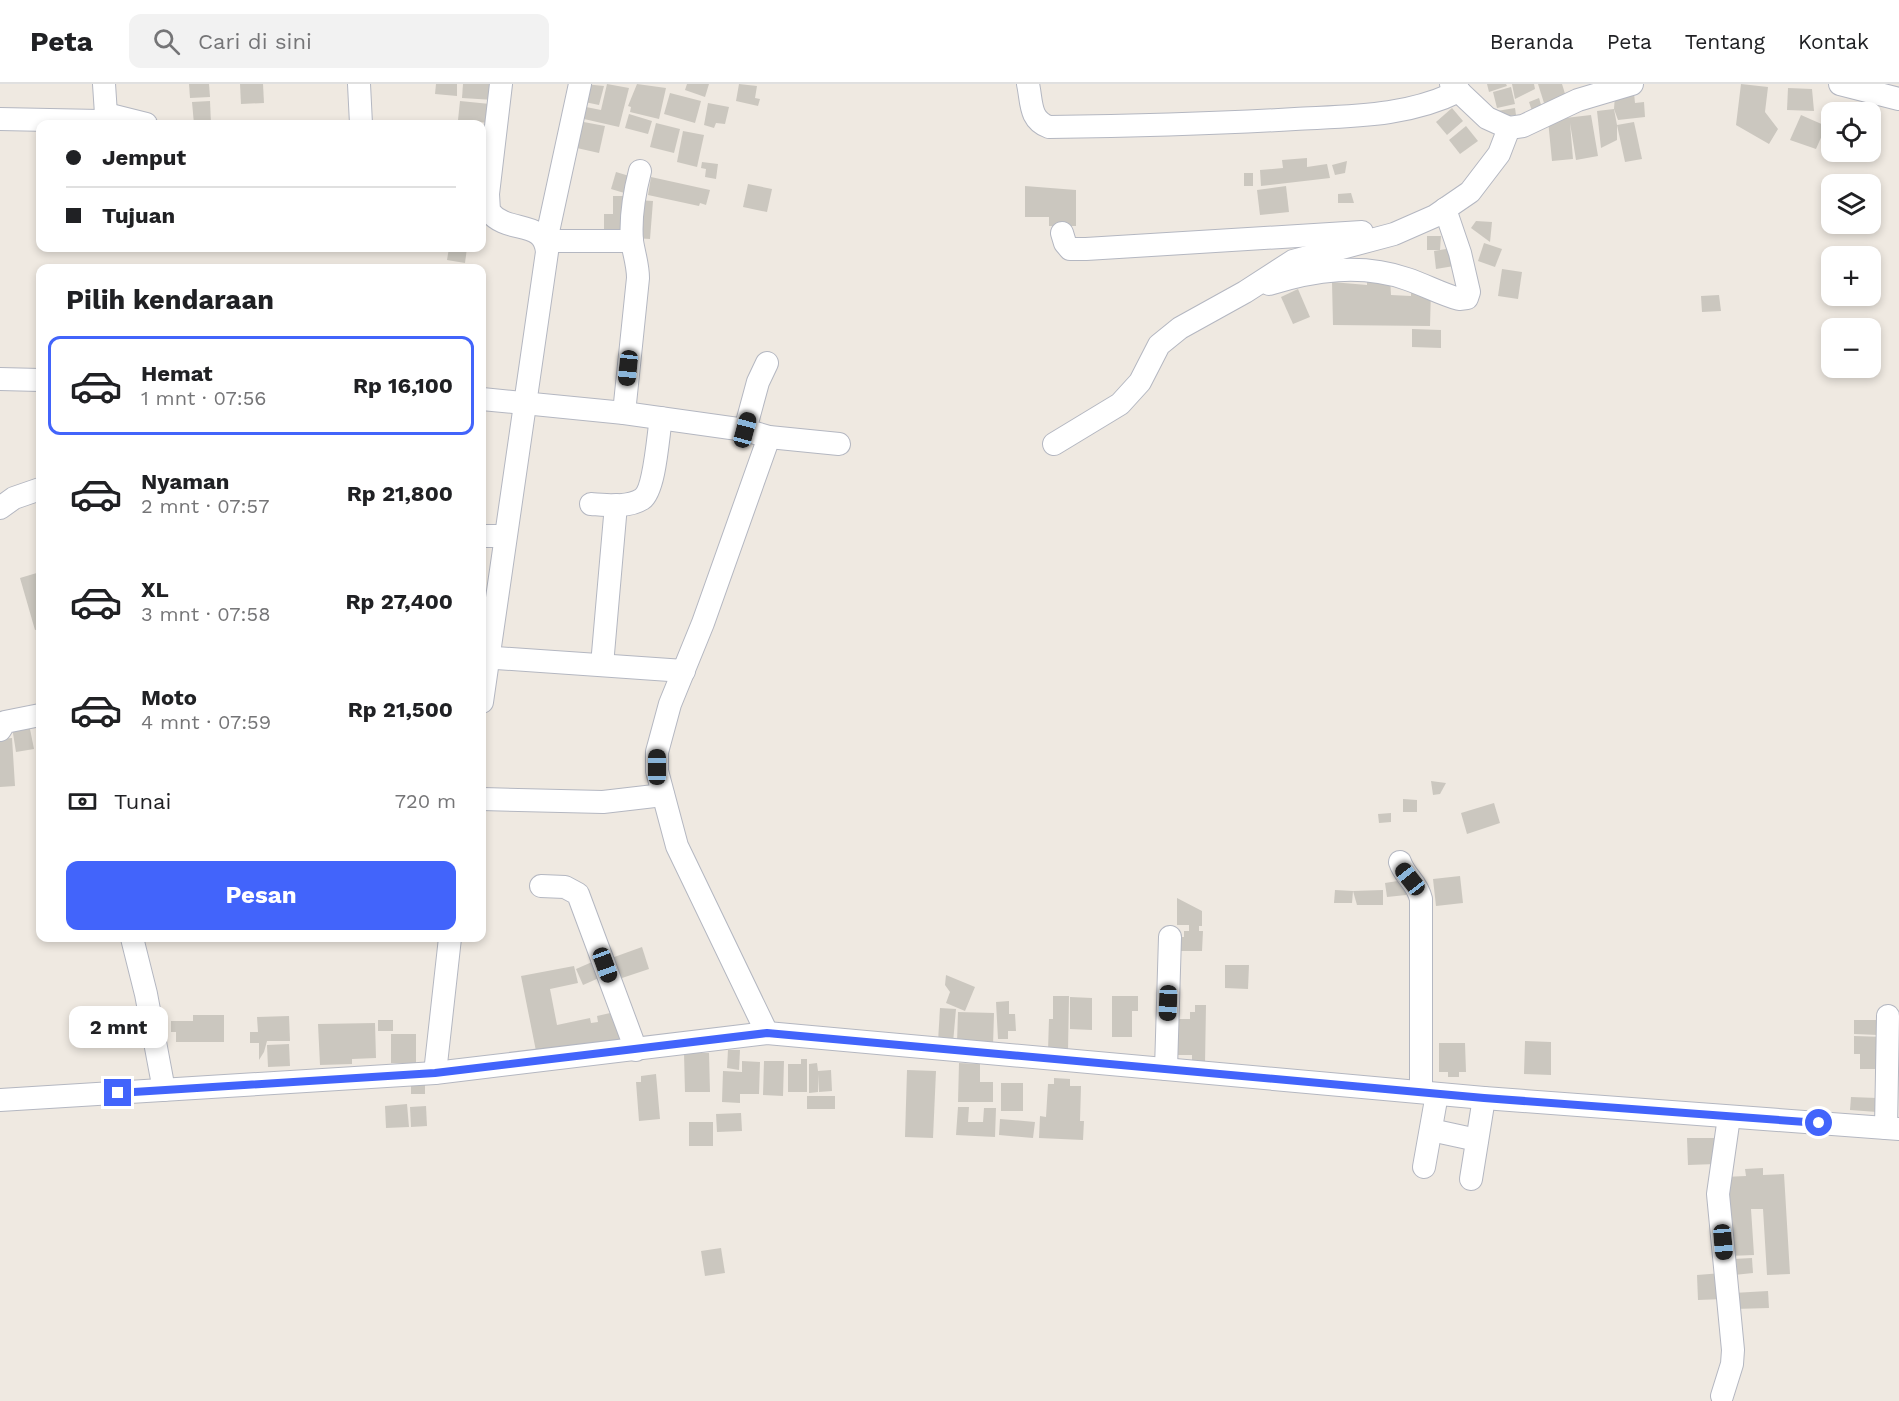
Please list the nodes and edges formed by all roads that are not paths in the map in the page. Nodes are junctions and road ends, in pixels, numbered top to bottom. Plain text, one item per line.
1 (104, 84) edge
2 (359, 84) edge
3 (501, 84) edge
4 (580, 84) edge
5 (1028, 84) edge
6 (1632, 84) edge
7 (1839, 84) edge
8 (1455, 88) edge
9 (1899, 99) edge
10 (106, 114) junction
11 (0, 119) edge
12 (36, 120) edge
13 (100, 120) edge
14 (130, 120) edge
15 (361, 120) edge
16 (1509, 128) junction
17 (640, 171) dead end
18 (1445, 209) junction
19 (1062, 233) dead end
20 (1394, 234) junction
21 (546, 241) junction
22 (632, 242) junction
23 (1245, 292) junction
24 (766, 363) dead end
25 (0, 379) edge
26 (36, 380) edge
27 (486, 399) edge
28 (524, 401) junction
29 (624, 413) junction
30 (661, 418) junction
31 (745, 430) junction
32 (769, 436) junction
33 (839, 444) dead end
34 (1054, 444) dead end
35 (36, 490) edge
36 (591, 504) dead end
37 (616, 505) junction
38 (0, 508) edge
39 (486, 536) edge
40 (505, 536) junction
41 (486, 652) edge
42 (486, 658) edge
43 (602, 665) junction
44 (684, 671) junction
45 (36, 716) edge
46 (2, 721) edge
47 (663, 795) junction
48 (486, 799) edge
49 (1400, 862) dead end
50 (541, 886) dead end
51 (1170, 937) dead end
52 (133, 942) edge
53 (450, 942) edge
54 (1888, 1016) dead end
55 (767, 1033) junction
56 (636, 1050) junction
57 (1166, 1069) junction
58 (435, 1073) junction
59 (164, 1090) junction
60 (1429, 1093) junction
61 (1484, 1098) junction
62 (0, 1100) edge
63 (1729, 1117) junction
64 (1892, 1128) edge
65 (1431, 1130) junction
66 (1477, 1140) junction
67 (1424, 1167) dead end
68 (1471, 1179) dead end
69 (1722, 1396) dead end

1 - 10 street
2 - 15 street
3 - 21 street
4 - 21 street
5 - 8 street
6 - 16 street
7 - 9 street
8 - 16 street
10 - 13 street
10 - 14 street
11 - 12 street
16 - 18 street
17 - 22 street
18 - 20 street
18 - 23 street
19 - 20 street
20 - 23 street
21 - 22 street
21 - 28 street
22 - 29 street
23 - 34 street
24 - 31 street
25 - 26 street
27 - 28 street
28 - 29 street
28 - 40 street
29 - 30 street
30 - 31 street
30 - 37 street
31 - 32 street
32 - 33 street
32 - 44 street
35 - 38 street
36 - 37 street
37 - 43 street
39 - 40 street
40 - 41 street
42 - 43 street
43 - 44 street
44 - 47 street
45 - 46 street
47 - 48 street
47 - 55 street
49 - 60 street
50 - 56 street
51 - 57 street
52 - 59 street
53 - 58 street
54 - 64 street
55 - 56 street
55 - 57 street
56 - 58 street
57 - 60 street
58 - 59 street
59 - 62 street
60 - 61 street
60 - 65 street
61 - 63 street
61 - 66 street
63 - 64 street
63 - 69 street
65 - 66 street
65 - 67 street
66 - 68 street

